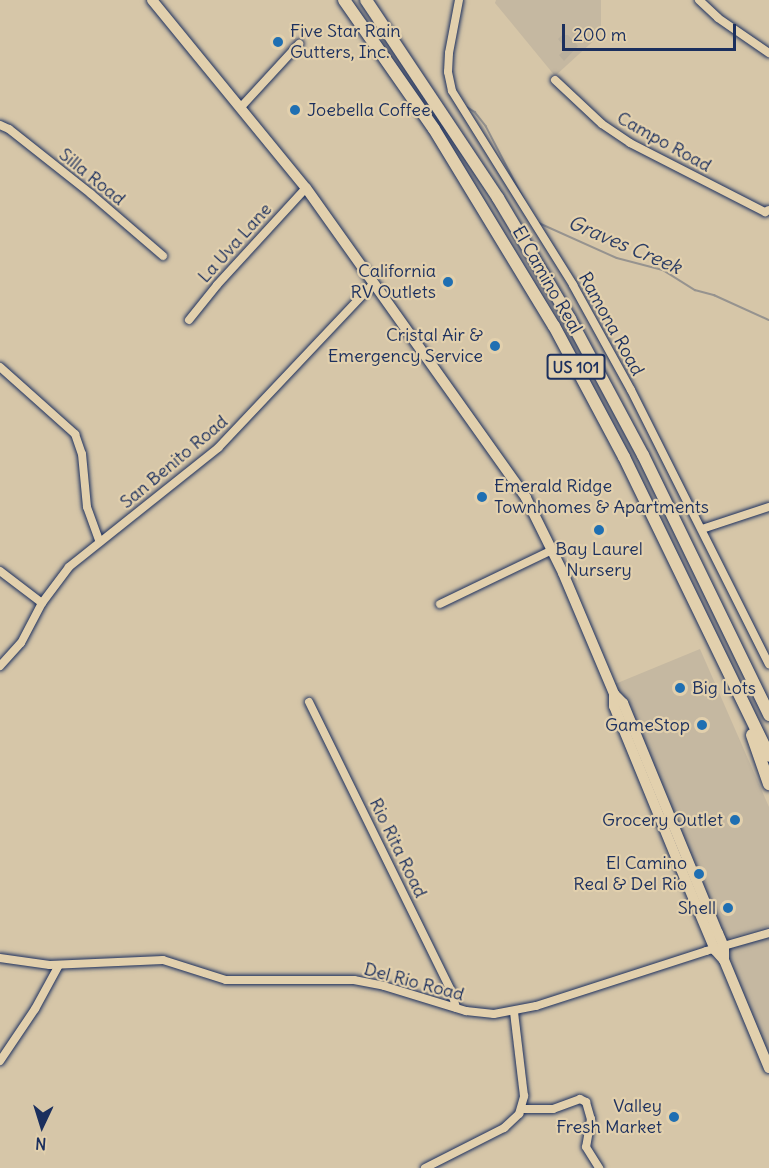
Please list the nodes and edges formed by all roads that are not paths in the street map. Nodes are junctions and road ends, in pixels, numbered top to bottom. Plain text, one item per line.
1 (152, 0) edge
2 (344, 0) edge
3 (366, 0) edge
4 (459, 0) edge
5 (699, 0) edge
6 (299, 44) dead end
7 (769, 53) edge
8 (555, 80) dead end
9 (241, 107) junction
10 (0, 125) edge
11 (306, 188) junction
12 (769, 210) edge
13 (163, 256) dead end
14 (374, 283) junction
15 (189, 320) dead end
16 (0, 367) edge
17 (769, 507) edge
18 (702, 529) junction
19 (100, 542) junction
20 (552, 550) junction
21 (0, 571) edge
22 (42, 603) junction
23 (440, 604) dead end
24 (769, 664) edge
25 (0, 665) edge
26 (734, 682) junction
27 (309, 702) dead end
28 (769, 715) edge
29 (769, 756) edge
30 (769, 784) edge
31 (769, 928) edge
32 (769, 933) edge
33 (716, 947) junction
34 (0, 958) edge
35 (59, 964) junction
36 (456, 1008) junction
37 (514, 1012) junction
38 (0, 1061) edge
39 (769, 1068) edge
40 (522, 1108) junction
41 (425, 1168) edge
42 (599, 1168) edge

1 - 9 main road
2 - 26 highway, El Camino Real / US 101
3 - 28 highway, El Camino Real / US 101
4 - 18 street, Ramona Road
5 - 7 street
6 - 9 street
8 - 12 street, Campo Road
9 - 11 main road
10 - 13 street, Silla Road
11 - 14 main road
11 - 15 street, La Uva Lane
14 - 19 street, San Benito Road
14 - 20 main road
16 - 19 street
17 - 18 street
18 - 24 street, Ramona Road
19 - 22 street, San Benito Road
20 - 23 street
20 - 33 main road
21 - 22 street
22 - 25 street, San Benito Road
26 - 29 highway, El Camino Real / US 101
26 - 30 highway
27 - 36 street, Rio Rita Road
31 - 33 street, Del Rio Road
32 - 33 street, Del Rio Road
33 - 37 street, Del Rio Road
33 - 39 main road
34 - 35 street, Del Rio Road
35 - 36 street, Del Rio Road
35 - 38 street
36 - 37 street, Del Rio Road
37 - 40 street
40 - 41 street
40 - 42 street

